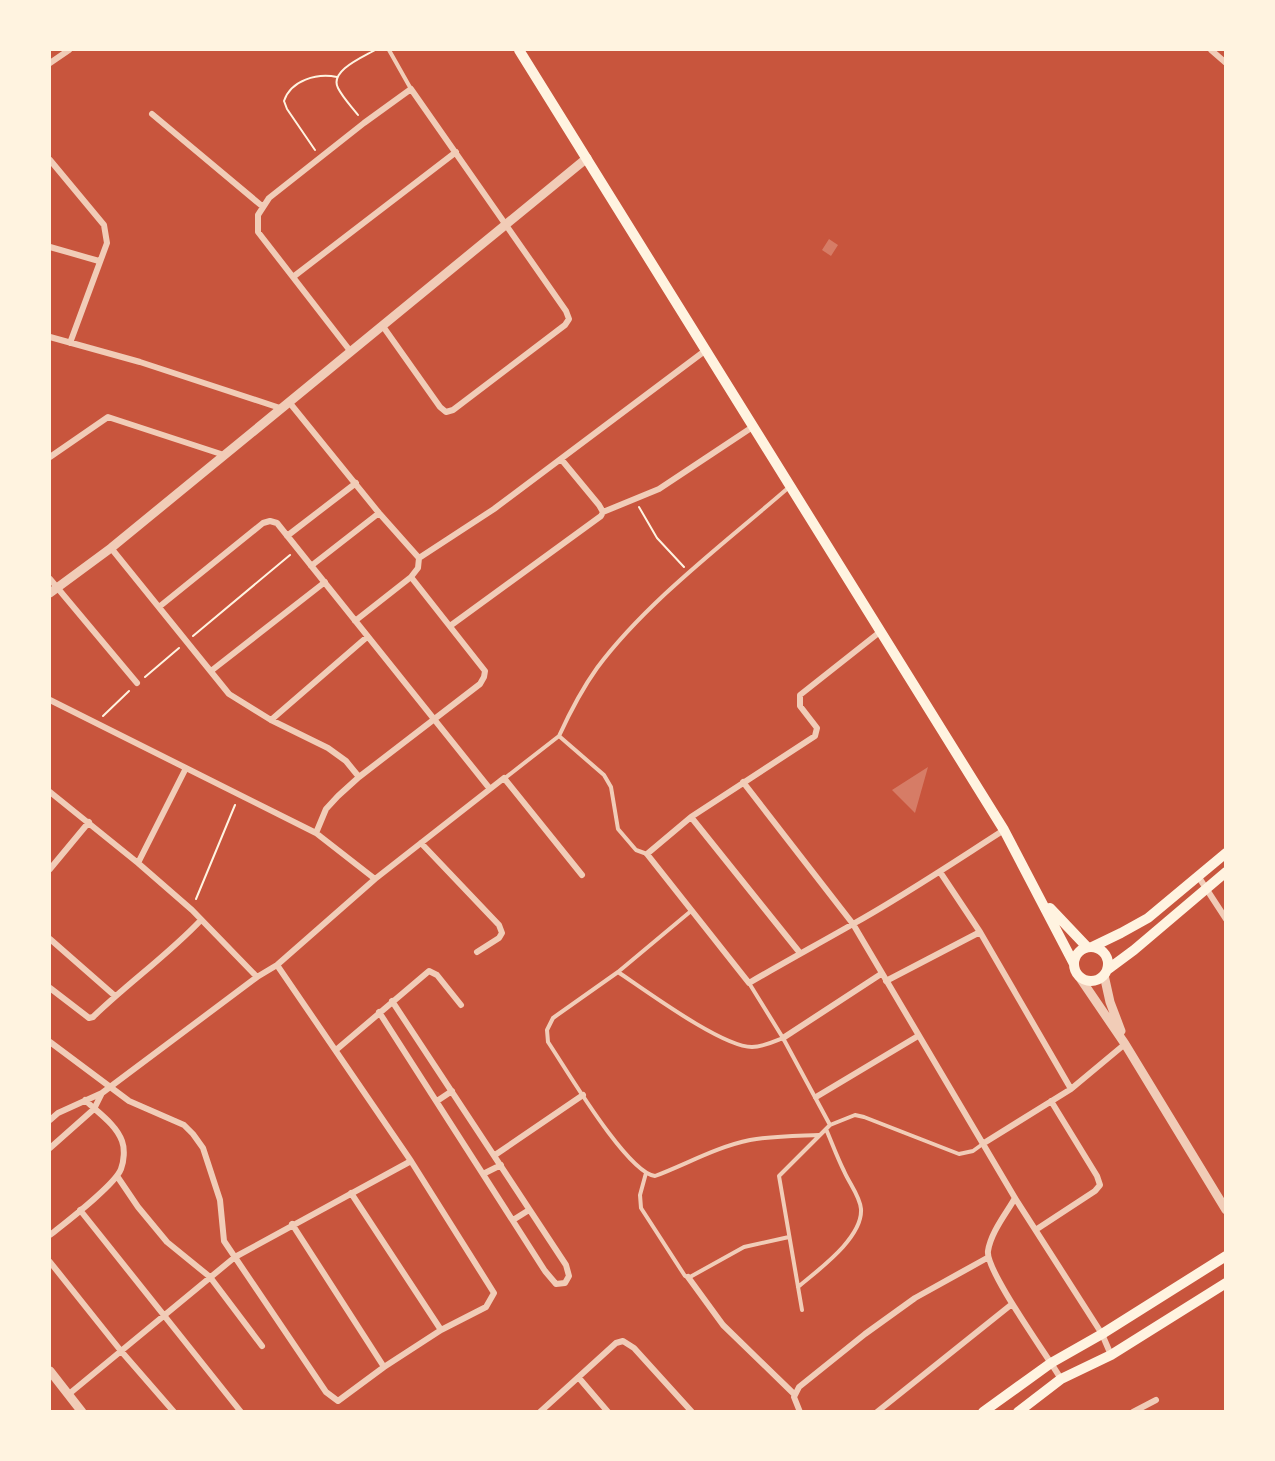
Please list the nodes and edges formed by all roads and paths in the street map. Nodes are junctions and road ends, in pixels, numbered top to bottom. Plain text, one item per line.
1 (69, 50) edge
2 (375, 50) edge
3 (389, 50) edge
4 (519, 50) edge
5 (1212, 50) edge
6 (50, 63) edge
7 (1226, 63) edge
8 (336, 77) junction
9 (411, 89) junction
10 (152, 114) dead end
11 (364, 123) junction
12 (456, 152) junction
13 (320, 158) junction
14 (587, 158) junction
15 (50, 160) edge
16 (262, 206) junction
17 (507, 225) junction
18 (50, 247) edge
19 (99, 261) junction
20 (293, 277) junction
21 (382, 325) junction
22 (50, 337) edge
23 (70, 342) junction
24 (706, 350) junction
25 (351, 352) junction
26 (289, 402) junction
27 (279, 408) junction
28 (754, 426) junction
29 (224, 455) junction
30 (50, 457) edge
31 (561, 459) junction
32 (356, 483) junction
33 (791, 486) junction
34 (634, 499) junction
35 (603, 512) junction
36 (379, 513) junction
37 (287, 536) junction
38 (111, 548) junction
39 (298, 549) junction
40 (419, 558) junction
41 (312, 566) junction
42 (690, 573) junction
43 (411, 577) junction
44 (50, 579) edge
45 (325, 582) junction
46 (53, 590) edge
47 (159, 607) junction
48 (355, 621) junction
49 (450, 626) junction
50 (880, 630) junction
51 (367, 637) junction
52 (188, 641) junction
53 (211, 671) junction
54 (137, 683) dead end
55 (50, 700) edge
56 (271, 720) junction
57 (434, 720) junction
58 (559, 736) junction
59 (186, 768) junction
60 (358, 777) junction
61 (504, 778) junction
62 (743, 782) junction
63 (490, 789) junction
64 (50, 792) edge
65 (238, 795) junction
66 (691, 818) junction
67 (89, 822) junction
68 (1004, 830) junction
69 (316, 833) junction
70 (421, 843) junction
71 (1226, 853) edge
72 (647, 854) junction
73 (138, 863) junction
74 (50, 869) edge
75 (940, 872) junction
76 (1226, 872) edge
77 (582, 875) dead end
78 (1198, 876) junction
79 (375, 879) junction
80 (1207, 888) junction
81 (1042, 899) junction
82 (192, 910) junction
83 (692, 910) junction
84 (1226, 919) edge
85 (201, 920) junction
86 (853, 924) junction
87 (980, 932) junction
88 (50, 939) edge
89 (1089, 947) junction
90 (477, 952) dead end
91 (800, 952) junction
92 (277, 965) junction
93 (1076, 970) junction
94 (618, 972) junction
95 (1106, 973) junction
96 (882, 974) junction
97 (257, 977) junction
98 (886, 981) junction
99 (749, 983) junction
100 (50, 988) edge
101 (115, 996) junction
102 (392, 1001) junction
103 (461, 1005) dead end
104 (379, 1012) junction
105 (918, 1036) junction
106 (783, 1038) junction
107 (50, 1042) edge
108 (1125, 1044) junction
109 (336, 1050) junction
110 (111, 1086) junction
111 (1071, 1089) junction
112 (452, 1091) junction
113 (102, 1093) junction
114 (583, 1095) junction
115 (816, 1097) junction
116 (85, 1100) junction
117 (437, 1101) junction
118 (1051, 1101) junction
119 (94, 1109) junction
120 (50, 1110) edge
121 (58, 1113) junction
122 (50, 1120) edge
123 (828, 1127) junction
124 (819, 1135) junction
125 (984, 1143) junction
126 (50, 1148) edge
127 (495, 1155) junction
128 (411, 1161) junction
129 (501, 1165) junction
130 (646, 1173) junction
131 (483, 1174) junction
132 (117, 1176) junction
133 (351, 1193) junction
134 (1015, 1197) junction
135 (80, 1210) junction
136 (529, 1210) junction
137 (1226, 1210) edge
138 (513, 1220) junction
139 (292, 1224) junction
140 (1037, 1229) junction
141 (50, 1235) edge
142 (789, 1236) junction
143 (235, 1257) junction
144 (1226, 1257) edge
145 (987, 1258) junction
146 (50, 1262) edge
147 (210, 1277) junction
148 (688, 1277) junction
149 (1226, 1283) edge
150 (798, 1287) junction
151 (1012, 1304) junction
152 (802, 1310) dead end
153 (163, 1315) junction
154 (441, 1330) junction
155 (1102, 1334) junction
156 (262, 1346) dead end
157 (121, 1351) junction
158 (1111, 1355) junction
159 (1050, 1363) junction
160 (384, 1366) junction
161 (50, 1371) edge
162 (579, 1378) junction
163 (1061, 1379) junction
164 (69, 1394) junction
165 (794, 1394) junction
166 (1156, 1400) dead end
167 (82, 1412) edge
168 (174, 1412) edge
169 (241, 1412) edge
170 (540, 1412) edge
171 (608, 1412) edge
172 (692, 1412) edge
173 (800, 1412) edge
174 (877, 1412) edge
175 (983, 1412) edge
176 (1018, 1412) edge
177 (1133, 1412) edge

1 - 6 street
2 - 8 path
3 - 9 lane
4 - 14 main road
5 - 7 street
8 - 11 path
8 - 13 path
9 - 11 street
9 - 12 street
10 - 16 street
11 - 13 street
12 - 17 street
12 - 20 street
13 - 16 street
14 - 17 street
14 - 24 main road
15 - 19 street
16 - 20 street
17 - 21 street
17 - 21 street
18 - 19 street
19 - 23 street
20 - 25 street
21 - 25 street
22 - 23 street
23 - 27 street
24 - 28 main road
24 - 31 street
25 - 26 street
26 - 27 street
26 - 32 street
27 - 29 street
28 - 33 main road
28 - 34 street
29 - 30 street
29 - 38 street
31 - 35 street
31 - 40 street
32 - 36 street
32 - 37 street
33 - 42 lane
33 - 50 main road
34 - 35 street
34 - 42 path
35 - 49 street
36 - 40 street
36 - 41 street
37 - 39 street
37 - 47 street
38 - 46 street
38 - 47 street
39 - 41 street
39 - 52 path
40 - 43 street
41 - 45 street
42 - 58 lane
43 - 48 street
43 - 49 street
44 - 46 street
45 - 48 street
45 - 53 street
46 - 54 street
47 - 52 street
48 - 51 street
49 - 57 street
50 - 62 street
50 - 68 main road
51 - 56 street
51 - 57 street
52 - 53 street
53 - 56 street
55 - 59 street
56 - 60 street
57 - 60 street
57 - 63 street
58 - 61 lane
58 - 72 lane
59 - 65 street
59 - 73 street
60 - 69 street
61 - 63 street
61 - 77 street
62 - 66 street
62 - 86 street
63 - 70 street
64 - 67 street
65 - 69 street
65 - 82 path
66 - 72 street
66 - 91 street
67 - 73 street
67 - 74 street
68 - 75 street
68 - 81 main road
69 - 79 street
70 - 79 street
70 - 90 street
71 - 78 main road
72 - 83 street
73 - 82 street
75 - 86 street
75 - 87 street
76 - 80 main road
78 - 80 street
78 - 89 main road
79 - 92 street
80 - 84 street
80 - 95 main road
81 - 89 main road
81 - 93 main road
82 - 85 street
83 - 94 lane
83 - 99 street
85 - 97 street
85 - 101 street
86 - 91 street
86 - 96 street
87 - 98 street
87 - 111 street
88 - 101 street
89 - 93 main road
89 - 95 main road
91 - 99 street
92 - 97 street
92 - 109 street
93 - 95 main road
93 - 108 street
94 - 106 lane
94 - 114 lane
95 - 108 street
96 - 98 street
96 - 106 street
97 - 110 street
98 - 105 street
99 - 106 lane
100 - 101 street
102 - 103 street
102 - 104 street
102 - 112 street
104 - 109 street
104 - 117 street
105 - 115 street
105 - 125 street
106 - 115 lane
107 - 110 street
108 - 111 street
108 - 137 street
109 - 128 street
110 - 113 street
110 - 143 street
111 - 118 street
112 - 117 street
112 - 127 street
113 - 116 street
113 - 119 street
114 - 127 street
114 - 130 lane
115 - 123 lane
116 - 119 street
116 - 121 street
117 - 131 street
118 - 125 street
118 - 140 street
119 - 126 street
119 - 132 street
120 - 121 street
121 - 122 street
123 - 124 lane
123 - 125 lane
123 - 150 lane
124 - 130 lane
124 - 142 lane
125 - 134 street
127 - 129 street
128 - 133 street
128 - 154 street
129 - 131 street
129 - 136 street
130 - 148 lane
131 - 138 street
132 - 135 street
132 - 147 street
133 - 139 street
133 - 154 street
134 - 140 street
134 - 145 street
135 - 141 street
135 - 153 street
136 - 138 street
136 - 138 street
139 - 143 street
139 - 160 street
140 - 155 street
142 - 148 lane
142 - 150 lane
143 - 147 street
143 - 160 street
144 - 155 main road
145 - 151 street
145 - 165 street
146 - 157 street
147 - 153 street
147 - 156 street
148 - 165 street
149 - 158 main road
150 - 152 lane
151 - 159 street
151 - 174 street
153 - 157 street
153 - 169 street
154 - 160 street
155 - 158 street
155 - 159 main road
157 - 164 street
157 - 168 street
158 - 163 main road
159 - 163 street
159 - 175 main road
161 - 164 street
162 - 170 street
162 - 171 street
162 - 172 street
163 - 176 main road
164 - 167 street
165 - 173 street
166 - 177 street

